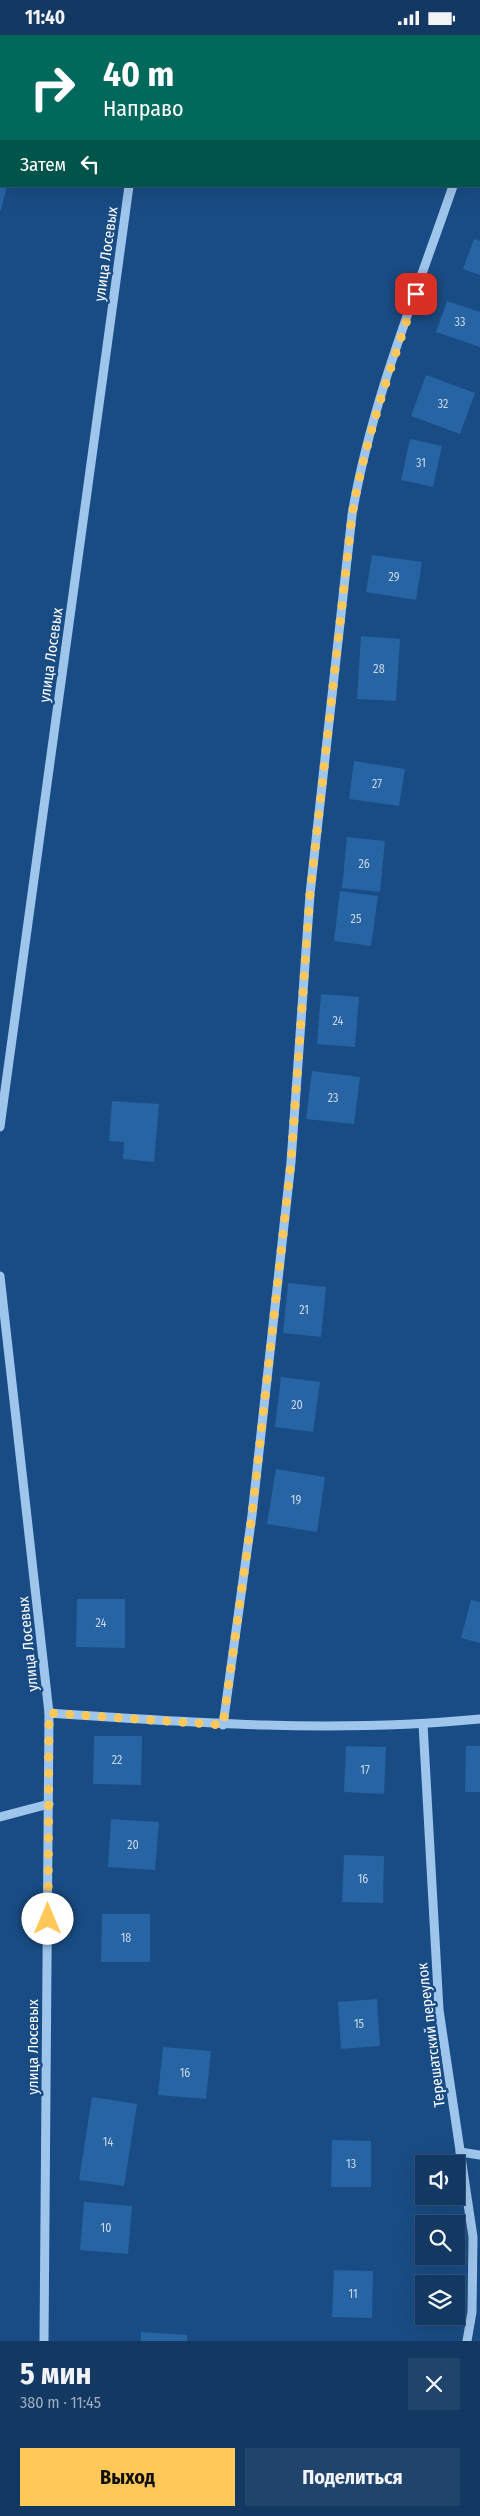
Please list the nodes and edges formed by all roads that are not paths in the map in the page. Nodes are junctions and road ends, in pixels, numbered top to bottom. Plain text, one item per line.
1 (129, 187) edge
2 (453, 187) edge
3 (0, 1127) edge
4 (0, 1276) edge
5 (49, 1713) junction
6 (480, 1719) edge
7 (422, 1724) junction
8 (223, 1725) junction
9 (49, 1804) junction
10 (0, 1817) edge
11 (460, 2152) junction
12 (480, 2155) edge
13 (44, 2341) edge
14 (467, 2341) edge

1 - 3 street, улица Лосевых
2 - 8 street
4 - 5 street, улица Лосевых
5 - 8 street
5 - 9 street, улица Лосевых
6 - 7 street
7 - 8 street
7 - 11 street, Терешатский переулок
9 - 10 street
9 - 13 street, улица Лосевых
11 - 12 street
11 - 14 street, Терешатский переулок

